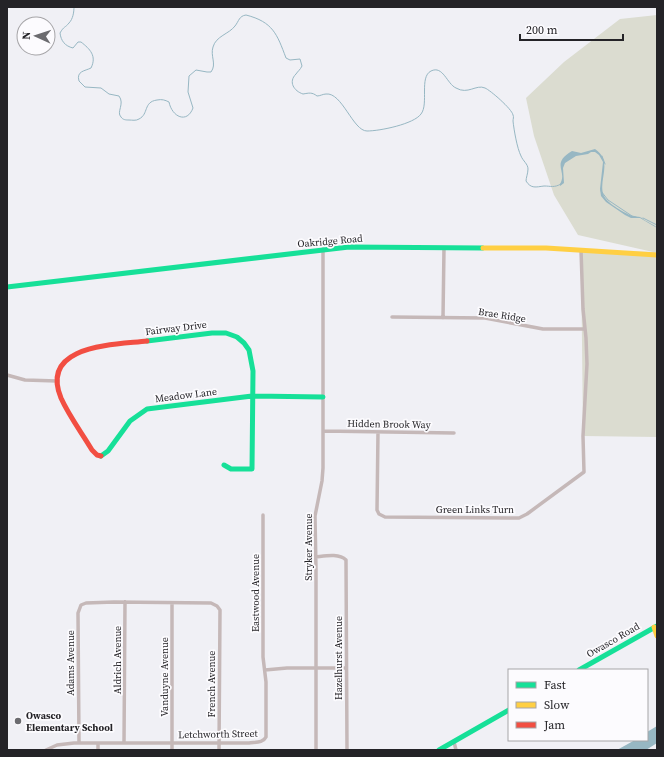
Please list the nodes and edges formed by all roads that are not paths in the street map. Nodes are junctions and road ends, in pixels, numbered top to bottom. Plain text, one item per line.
1 (444, 248) junction
2 (323, 249) junction
3 (581, 250) junction
4 (657, 255) edge
5 (7, 287) edge
6 (392, 317) dead end
7 (443, 318) junction
8 (585, 329) junction
9 (7, 375) edge
10 (57, 381) junction
11 (252, 396) junction
12 (323, 397) junction
13 (323, 431) junction
14 (378, 432) junction
15 (454, 433) dead end
16 (224, 464) dead end
17 (263, 515) dead end
18 (316, 557) junction
19 (126, 602) junction
20 (172, 603) junction
21 (656, 626) edge
22 (657, 636) edge
23 (316, 668) junction
24 (346, 668) junction
25 (581, 669) edge
26 (264, 670) junction
27 (508, 711) edge
28 (454, 742) junction
29 (79, 743) junction
30 (98, 743) junction
31 (124, 743) junction
32 (172, 743) junction
33 (219, 743) junction
34 (46, 750) edge
35 (98, 750) edge
36 (172, 750) edge
37 (219, 750) edge
38 (316, 750) edge
39 (347, 750) edge
40 (439, 750) edge
41 (456, 750) edge

1 - 2 street, Oakridge Road
1 - 3 street, Oakridge Road
1 - 7 street
2 - 5 street, Oakridge Road
2 - 12 street, Stryker Avenue
3 - 4 street, Oakridge Road
3 - 8 street, Green Links Turn
6 - 7 street, Brae Ridge
7 - 8 street, Brae Ridge
8 - 14 street, Green Links Turn
9 - 10 street
10 - 11 street, Meadow Lane
10 - 11 street, Fairway Drive
11 - 12 street, Meadow Lane
11 - 16 street, Fairway Drive
12 - 13 street, Stryker Avenue
13 - 14 street, Hidden Brook Way
13 - 18 street, Stryker Avenue
14 - 15 street, Hidden Brook Way
17 - 26 street, Eastwood Avenue
18 - 23 street, Stryker Avenue
18 - 24 street, Hazelhurst Avenue
19 - 20 street
19 - 29 street, Adams Avenue
19 - 31 street, Aldrich Avenue
20 - 32 street, Vanduyne Avenue
20 - 33 street, French Avenue
21 - 22 street
21 - 25 street, Owasco Road
23 - 24 street
23 - 26 street
23 - 38 street, Stryker Avenue
24 - 39 street, Hazelhurst Avenue
26 - 33 street, Letchworth Street
27 - 28 street
28 - 40 street
28 - 41 street
29 - 30 street, Letchworth Street
29 - 34 street, Letchworth Street
30 - 31 street, Letchworth Street
30 - 35 street
31 - 32 street, Letchworth Street
32 - 33 street, Letchworth Street
32 - 36 street, Vanduyne Avenue
33 - 37 street, French Avenue

